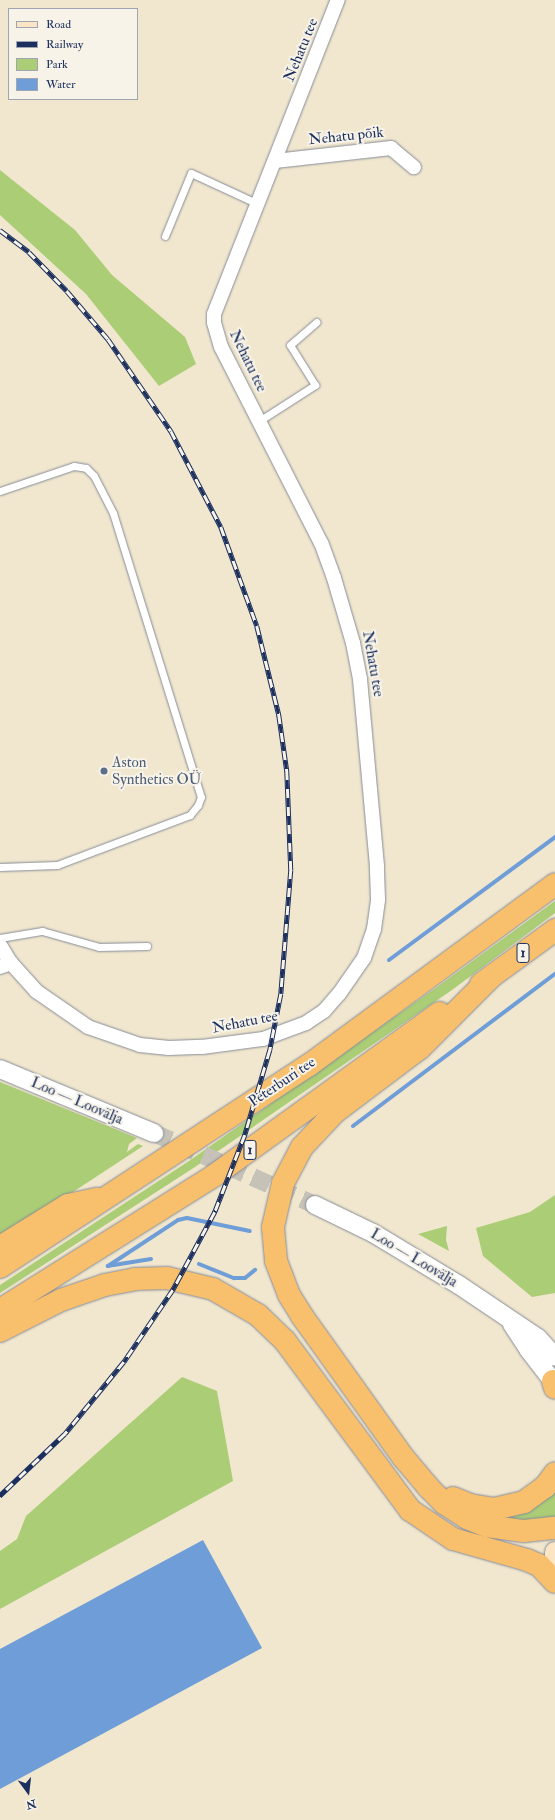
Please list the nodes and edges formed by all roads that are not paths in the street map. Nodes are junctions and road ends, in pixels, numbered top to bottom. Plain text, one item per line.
1 (338, 0) edge
2 (275, 161) junction
3 (414, 167) dead end
4 (258, 204) junction
5 (165, 236) dead end
6 (316, 322) dead end
7 (259, 421) junction
8 (0, 491) edge
9 (0, 867) edge
10 (555, 884) edge
11 (555, 930) edge
12 (0, 938) edge
13 (0, 945) edge
14 (147, 946) dead end
15 (6, 965) edge
16 (492, 976) junction
17 (0, 1069) edge
18 (154, 1133) tunnel mouth
19 (110, 1197) junction
20 (315, 1205) tunnel mouth
21 (0, 1247) edge
22 (0, 1267) edge
23 (0, 1310) edge
24 (509, 1318) junction
25 (0, 1331) edge
26 (555, 1356) edge
27 (554, 1384) edge
28 (555, 1473) edge
29 (428, 1486) junction
30 (555, 1528) edge
31 (555, 1552) edge
32 (555, 1576) edge
33 (555, 1582) edge

1 - 2 street, Nehatu tee
2 - 3 street, Nehatu põik
2 - 4 street, Nehatu tee
4 - 5 lane
4 - 7 street, Nehatu tee
6 - 7 lane
7 - 15 street, Nehatu tee
8 - 9 lane
10 - 19 highway, Peterburi tee
11 - 16 highway, 1
12 - 14 lane
13 - 15 street, Nehatu tee
16 - 23 highway, 1
16 - 29 highway
17 - 18 street, Loo — Loovälja
19 - 21 highway
19 - 22 highway, Peterburi tee
20 - 24 street, Loo — Loovälja
24 - 26 street, Loo — Loovälja
24 - 27 street, Loo — Loovälja
25 - 33 highway
28 - 29 highway
29 - 30 highway
31 - 32 main road

